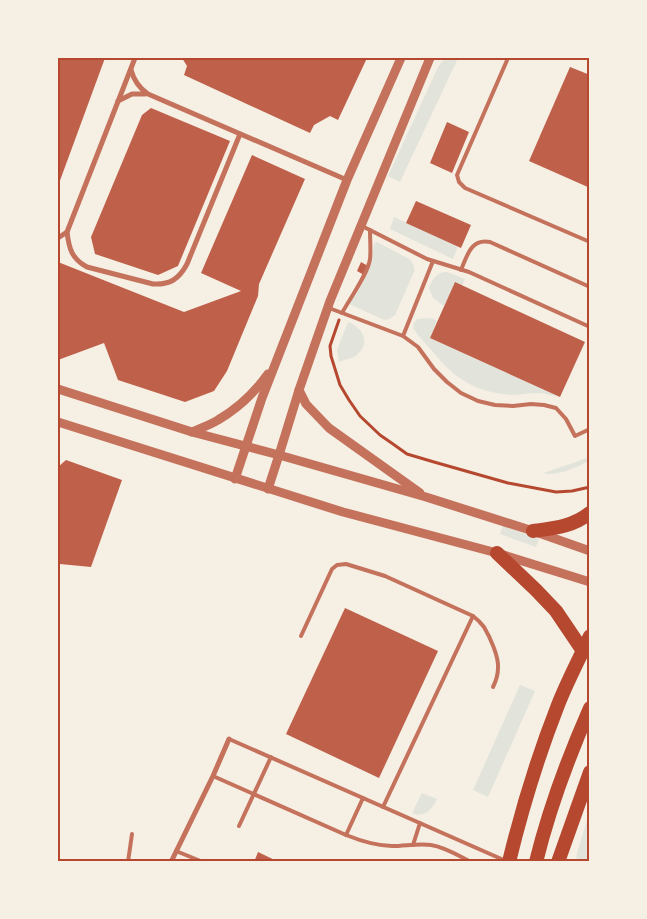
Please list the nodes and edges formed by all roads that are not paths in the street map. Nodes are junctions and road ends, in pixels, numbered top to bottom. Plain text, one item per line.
1 (135, 58) edge
2 (401, 58) edge
3 (430, 58) edge
4 (508, 58) edge
5 (131, 70) junction
6 (148, 94) junction
7 (117, 101) junction
8 (240, 134) junction
9 (347, 180) junction
10 (366, 228) junction
11 (67, 232) junction
12 (58, 238) edge
13 (590, 242) edge
14 (433, 261) junction
15 (461, 270) junction
16 (590, 287) edge
17 (328, 307) junction
18 (342, 313) junction
19 (590, 328) edge
20 (403, 336) junction
21 (276, 364) junction
22 (58, 389) edge
23 (299, 390) junction
24 (59, 424) edge
25 (590, 429) edge
26 (192, 432) junction
27 (246, 447) junction
28 (279, 455) junction
29 (235, 479) junction
30 (268, 489) junction
31 (426, 497) junction
32 (590, 513) edge
33 (534, 531) junction
34 (590, 551) edge
35 (497, 553) junction
36 (590, 582) edge
37 (473, 616) junction
38 (301, 636) dead end
39 (590, 636) edge
40 (583, 651) junction
41 (493, 687) dead end
42 (590, 708) edge
43 (229, 739) joint
44 (271, 757) junction
45 (590, 772) edge
46 (213, 776) junction
47 (254, 795) junction
48 (363, 798) junction
49 (383, 807) junction
50 (420, 823) junction
51 (239, 826) dead end
52 (132, 834) dead end
53 (346, 836) junction
54 (413, 845) junction
55 (176, 850) junction
56 (128, 862) edge
57 (171, 862) edge
58 (203, 862) edge
59 (471, 862) edge
60 (508, 862) edge
61 (536, 862) edge
62 (558, 862) edge

1 - 5 street
2 - 9 street
3 - 10 street
4 - 13 lane
5 - 6 street
5 - 7 street
6 - 7 street
6 - 8 street
7 - 11 street
8 - 9 street
8 - 11 street
9 - 21 street
10 - 14 lane
10 - 17 street
10 - 18 lane
11 - 12 street
14 - 15 lane
14 - 20 lane
15 - 16 lane
15 - 19 lane
17 - 18 lane
17 - 23 street
18 - 20 lane
20 - 25 lane
21 - 26 street
21 - 27 street
22 - 26 street
23 - 28 street
23 - 31 street
24 - 29 street
26 - 27 street
27 - 28 street
27 - 29 street
28 - 30 street
28 - 31 street
29 - 30 street
30 - 35 street
31 - 33 street
32 - 33 highway
33 - 34 street
35 - 36 street
35 - 40 highway
37 - 38 lane
37 - 41 lane
37 - 49 lane
39 - 40 highway
40 - 60 highway
42 - 61 highway
43 - 44 lane
43 - 46 street
44 - 47 lane
44 - 48 lane
45 - 62 highway
46 - 47 lane
46 - 55 street
47 - 51 lane
47 - 53 lane
48 - 49 lane
48 - 53 lane
49 - 50 lane
50 - 54 lane
50 - 60 lane
52 - 56 lane
53 - 54 lane
54 - 59 lane
55 - 57 street
55 - 58 lane

